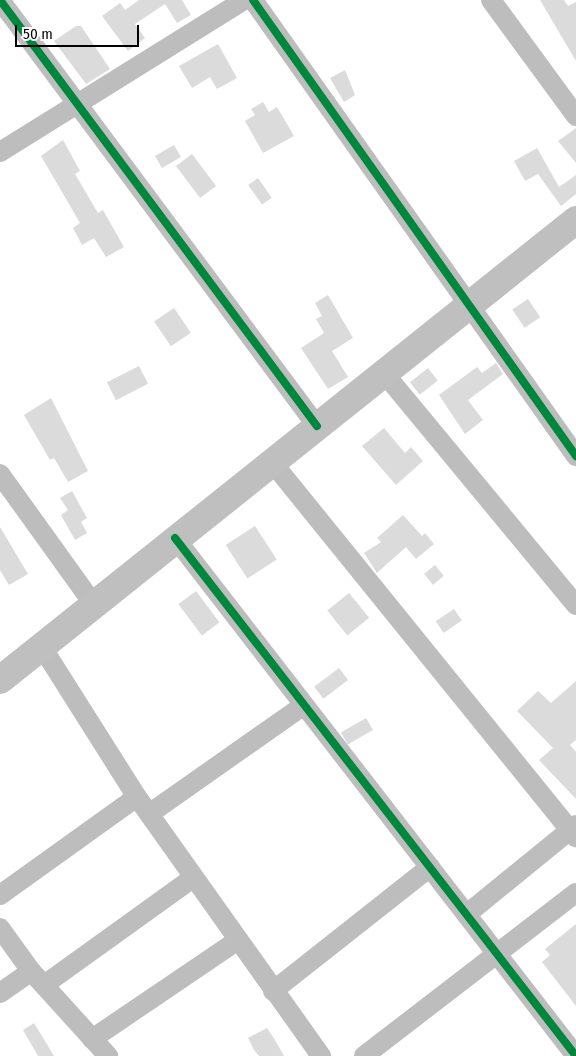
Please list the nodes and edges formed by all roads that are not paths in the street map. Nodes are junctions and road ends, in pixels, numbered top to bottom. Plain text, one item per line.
1 (0, 0) edge
2 (244, 0) edge
3 (253, 0) edge
4 (492, 0) edge
5 (77, 104) junction
6 (576, 116) edge
7 (0, 152) edge
8 (576, 220) edge
9 (470, 307) junction
10 (384, 373) junction
11 (316, 426) junction
12 (576, 456) edge
13 (272, 462) junction
14 (0, 474) edge
15 (175, 538) junction
16 (94, 605) junction
17 (576, 605) edge
18 (42, 647) junction
19 (0, 680) edge
20 (304, 705) junction
21 (137, 797) junction
22 (149, 814) junction
23 (574, 831) edge
24 (430, 868) junction
25 (193, 878) junction
26 (576, 893) edge
27 (0, 895) edge
28 (466, 914) junction
29 (0, 928) edge
30 (238, 940) junction
31 (497, 954) junction
32 (38, 978) junction
33 (273, 990) junction
34 (0, 993) edge
35 (92, 1039) junction
36 (108, 1056) edge
37 (321, 1056) edge
38 (364, 1056) edge
39 (576, 1056) edge

1 - 5 street
2 - 5 street
3 - 9 street
4 - 6 street
5 - 7 street
5 - 11 street
8 - 9 main road
9 - 10 main road
9 - 12 street
10 - 11 main road
10 - 17 street
11 - 13 main road
13 - 15 main road
13 - 23 street
14 - 16 street
15 - 16 main road
15 - 20 street
16 - 18 main road
18 - 19 main road
18 - 21 street
20 - 22 street
20 - 24 street
21 - 22 street
21 - 27 street
22 - 25 street
23 - 28 street
24 - 28 street
24 - 33 street
25 - 30 street
25 - 32 street
26 - 31 street
28 - 31 street
29 - 32 street
30 - 33 street
30 - 35 street
31 - 38 street
31 - 39 street
32 - 34 street
32 - 35 street
33 - 37 street
35 - 36 street

